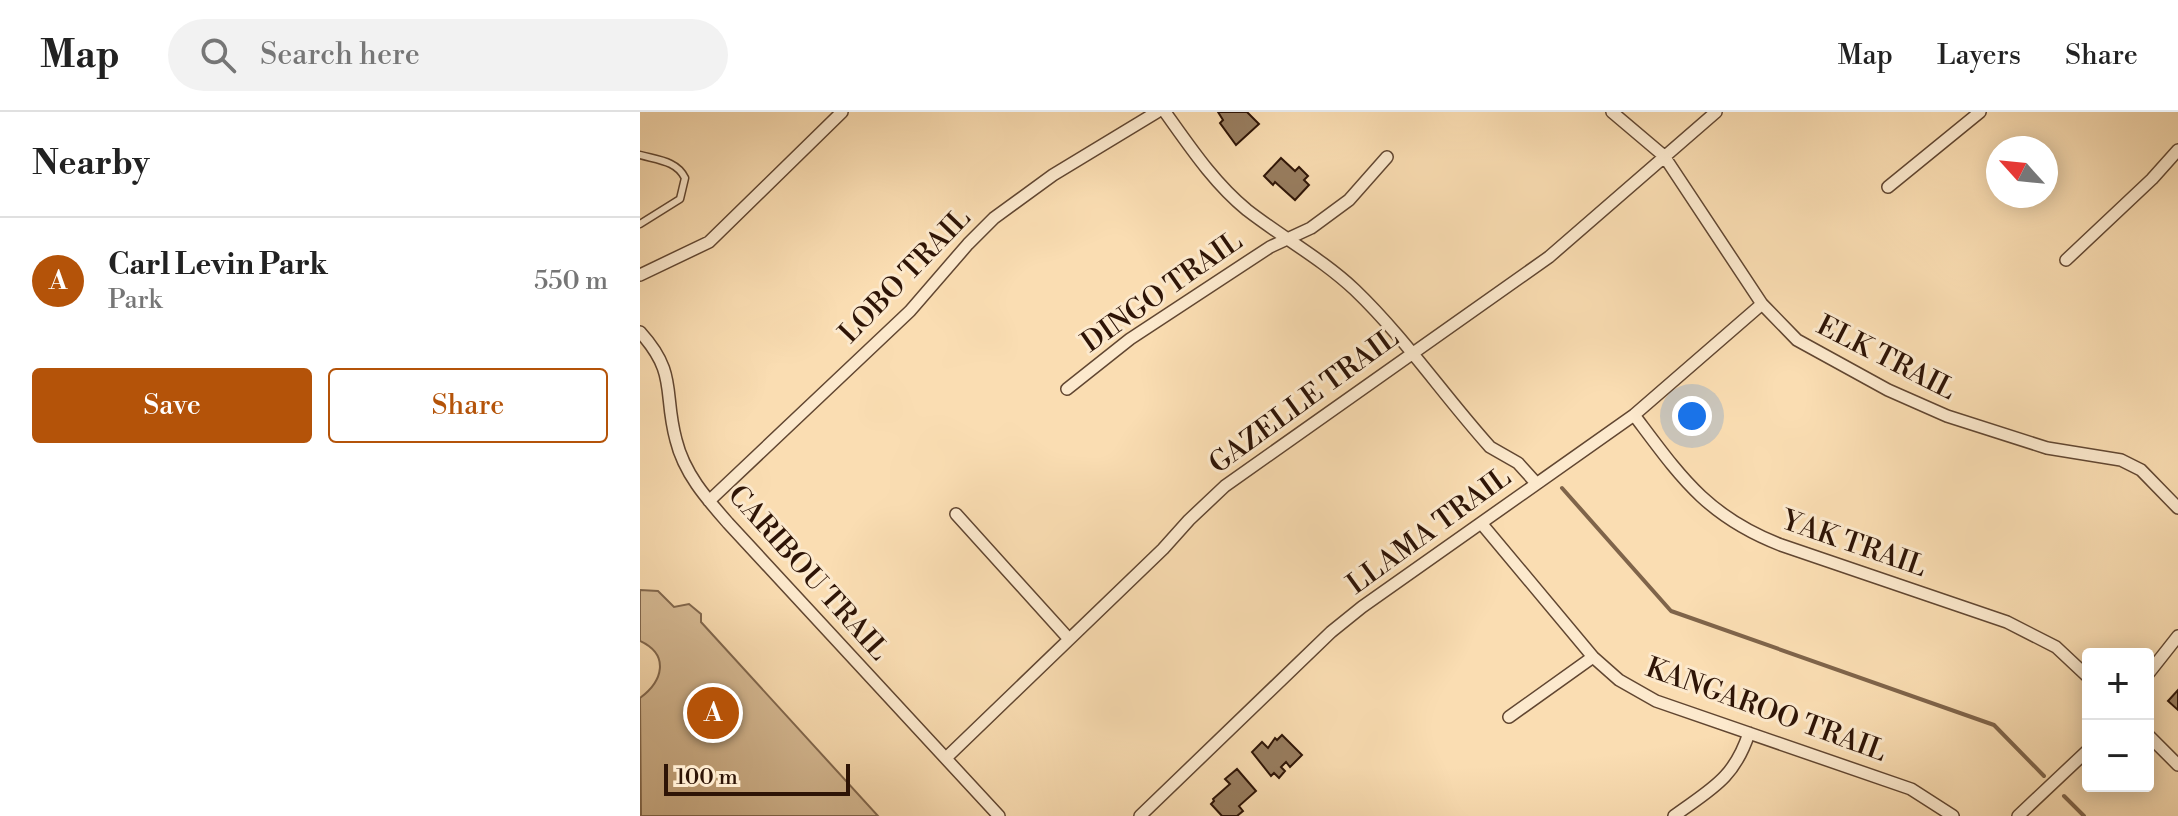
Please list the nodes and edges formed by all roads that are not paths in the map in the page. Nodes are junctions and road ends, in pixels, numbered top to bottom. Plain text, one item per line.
1 (842, 112) edge
2 (1157, 112) edge
3 (1165, 112) edge
4 (1612, 112) edge
5 (1716, 112) edge
6 (1980, 112) edge
7 (2178, 150) edge
8 (640, 155) edge
9 (1664, 156) junction
10 (1387, 157) dead end
11 (1888, 187) dead end
12 (640, 224) edge
13 (1288, 239) junction
14 (2066, 260) dead end
15 (640, 275) edge
16 (1762, 304) junction
17 (640, 332) edge
18 (1412, 354) junction
19 (1067, 389) dead end
20 (1634, 415) junction
21 (1536, 483) junction
22 (709, 501) junction
23 (2178, 508) edge
24 (956, 514) dead end
25 (1481, 523) junction
26 (2178, 636) edge
27 (1069, 639) junction
28 (1593, 657) junction
29 (2154, 666) edge
30 (2082, 671) edge
31 (1509, 717) dead end
32 (1749, 733) junction
33 (2154, 741) edge
34 (2082, 756) edge
35 (946, 758) junction
36 (2178, 765) edge
37 (999, 816) edge
38 (1140, 816) edge
39 (1674, 816) edge
40 (1953, 816) edge
41 (2018, 816) edge

1 - 15 street
2 - 22 street, LOBO TRAIL
3 - 13 street
4 - 9 street, ELK TRAIL
5 - 9 street, GAZELLE TRAIL
6 - 11 street
7 - 14 street
8 - 12 lane
9 - 16 street, ELK TRAIL
9 - 18 street, GAZELLE TRAIL
10 - 13 street, DINGO TRAIL
13 - 18 street
13 - 19 street, DINGO TRAIL
16 - 20 street, LLAMA TRAIL
16 - 23 street, ELK TRAIL
17 - 22 street, CARIBOU TRAIL
18 - 21 street
18 - 27 street, GAZELLE TRAIL
20 - 21 street, LLAMA TRAIL
20 - 30 street, YAK TRAIL
21 - 25 street, LLAMA TRAIL
22 - 35 street, CARIBOU TRAIL
24 - 27 street
25 - 28 street, KANGAROO TRAIL
25 - 38 street, LLAMA TRAIL
26 - 29 street
27 - 35 street, GAZELLE TRAIL
28 - 31 street
28 - 32 street, KANGAROO TRAIL
32 - 39 street
32 - 40 street, KANGAROO TRAIL
33 - 36 street
34 - 41 street
35 - 37 street, CARIBOU TRAIL

